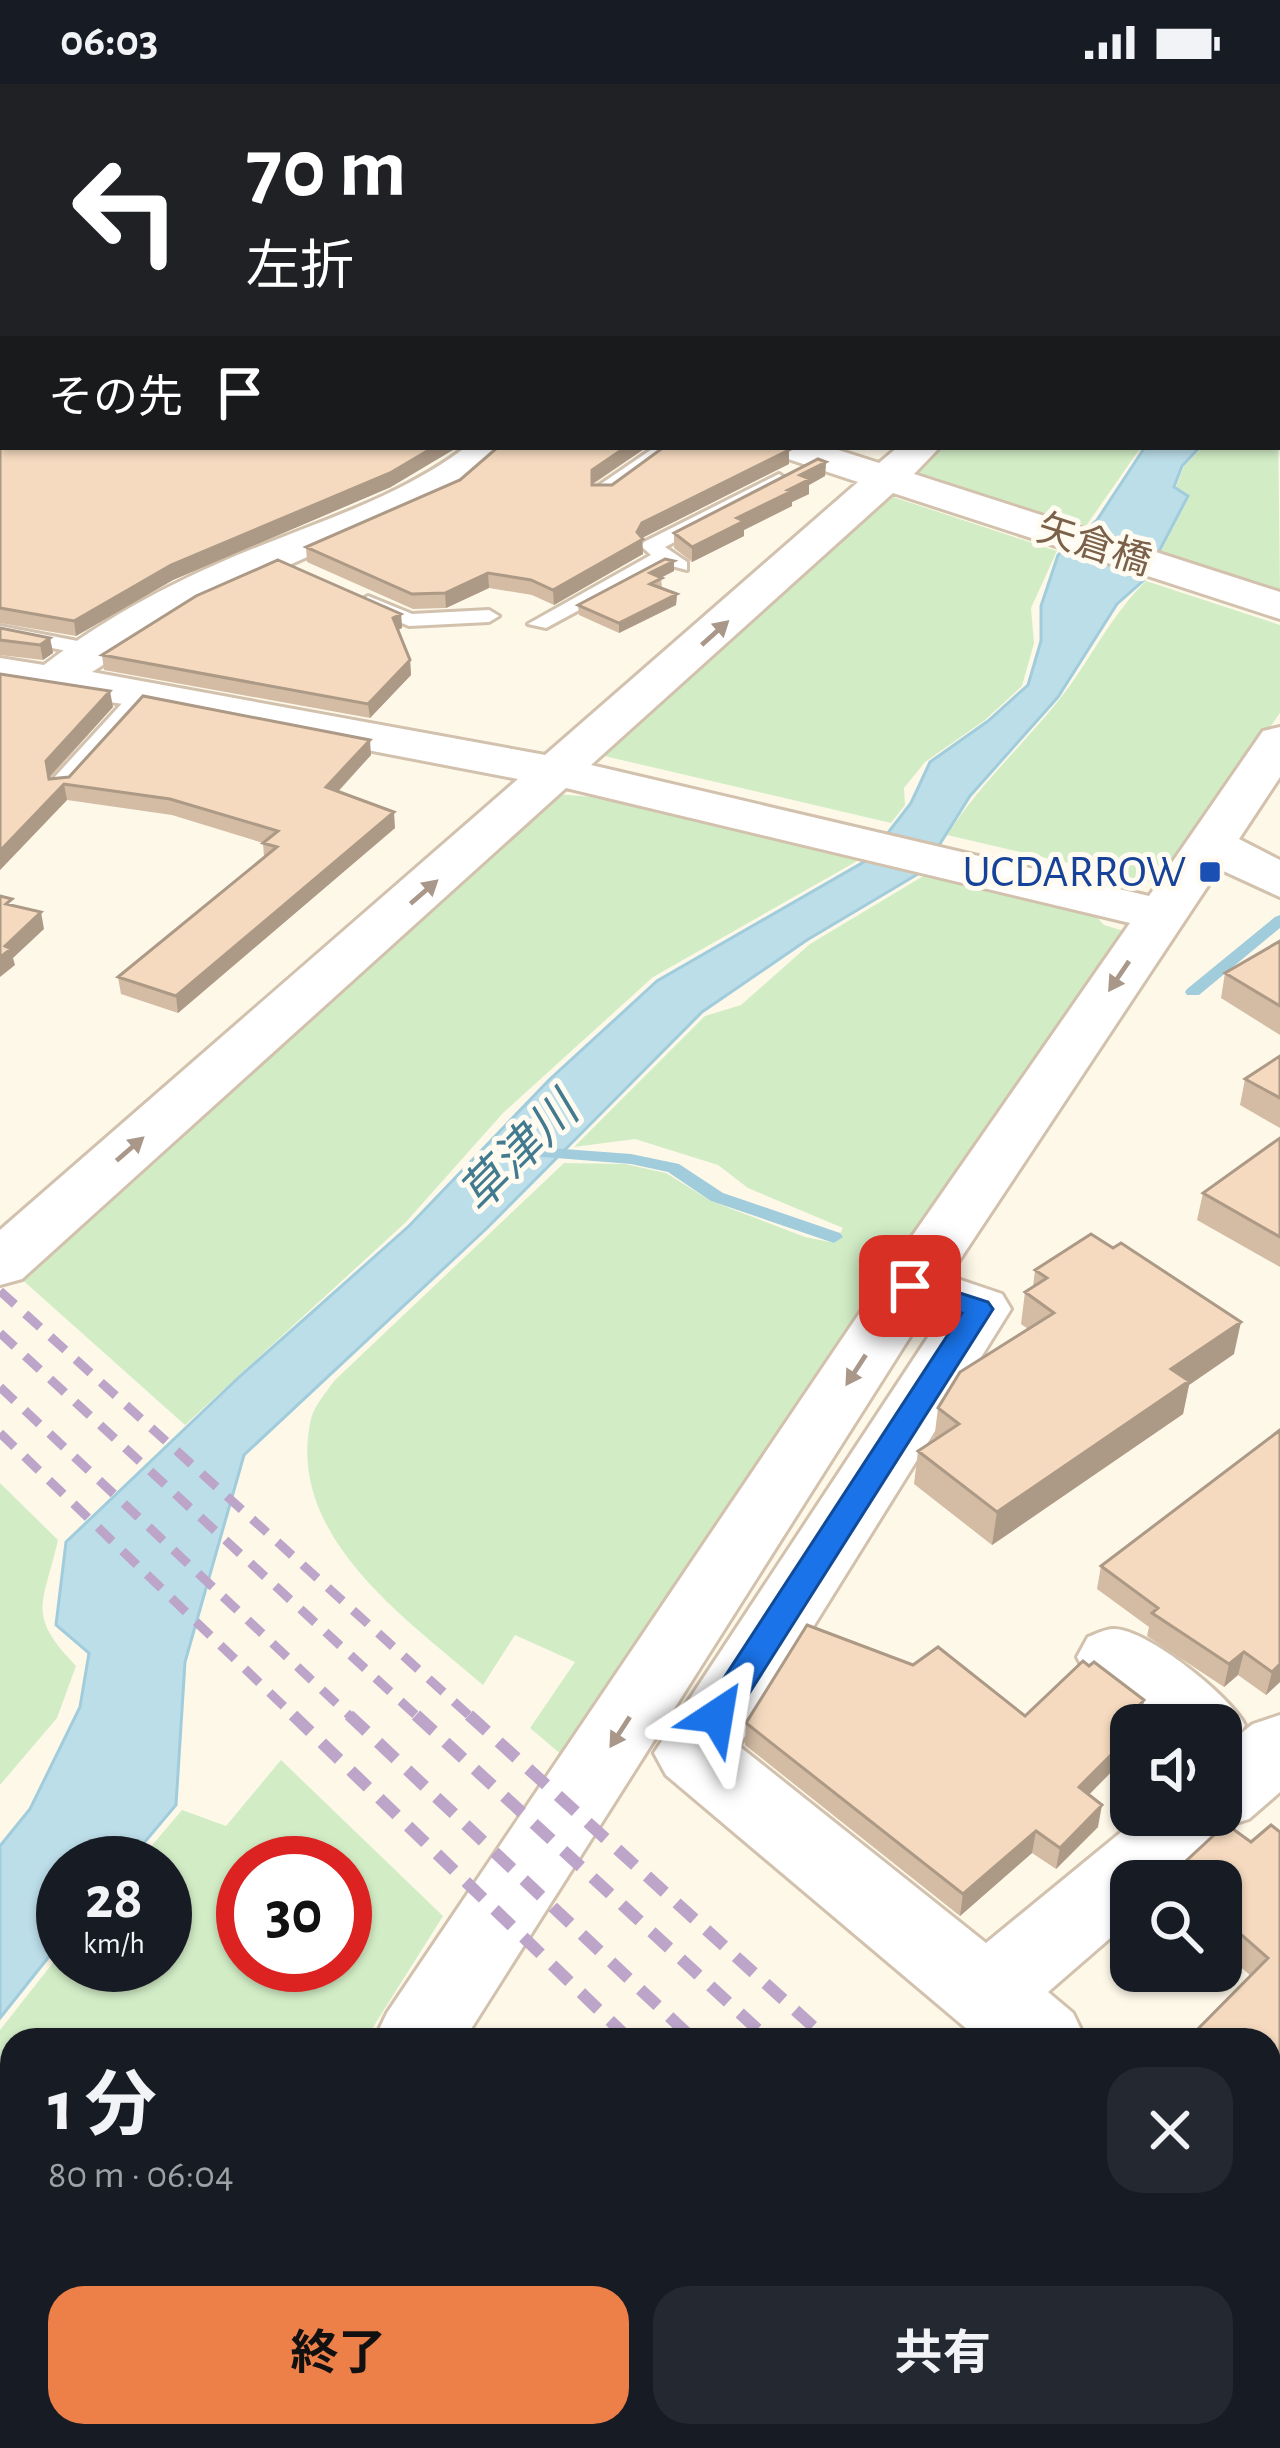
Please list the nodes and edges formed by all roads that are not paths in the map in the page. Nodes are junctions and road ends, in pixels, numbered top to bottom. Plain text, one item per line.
1 (486, 450) edge
2 (663, 450) edge
3 (807, 452) edge
4 (906, 470) edge
5 (602, 492) edge
6 (349, 593) edge
7 (1280, 606) edge
8 (489, 616) dead end
9 (538, 624) dead end
10 (0, 632) edge
11 (34, 673) edge
12 (144, 693) junction
13 (1280, 741) edge
14 (582, 777) junction
15 (60, 785) edge
16 (1240, 821) edge
17 (1280, 881) edge
18 (1137, 908) junction
19 (0, 1264) edge
20 (910, 1286) junction
21 (1114, 1657) dead end
22 (1245, 1757) edge
23 (1179, 1836) edge
24 (1015, 2017) edge
25 (426, 2028) edge

1 - 11 street
2 - 5 lane
3 - 4 street, 矢倉橋
3 - 9 lane
4 - 7 street, 矢倉橋
14 -> 4 street
6 - 8 lane
10 - 11 lane
11 - 12 street
12 - 14 street
12 - 15 lane
13 - 16 street
14 - 18 street
19 -> 14 street
16 - 17 street
16 - 18 street
18 -> 20 street
20 - 24 street
20 -> 25 street
21 - 22 street
23 - 24 street

